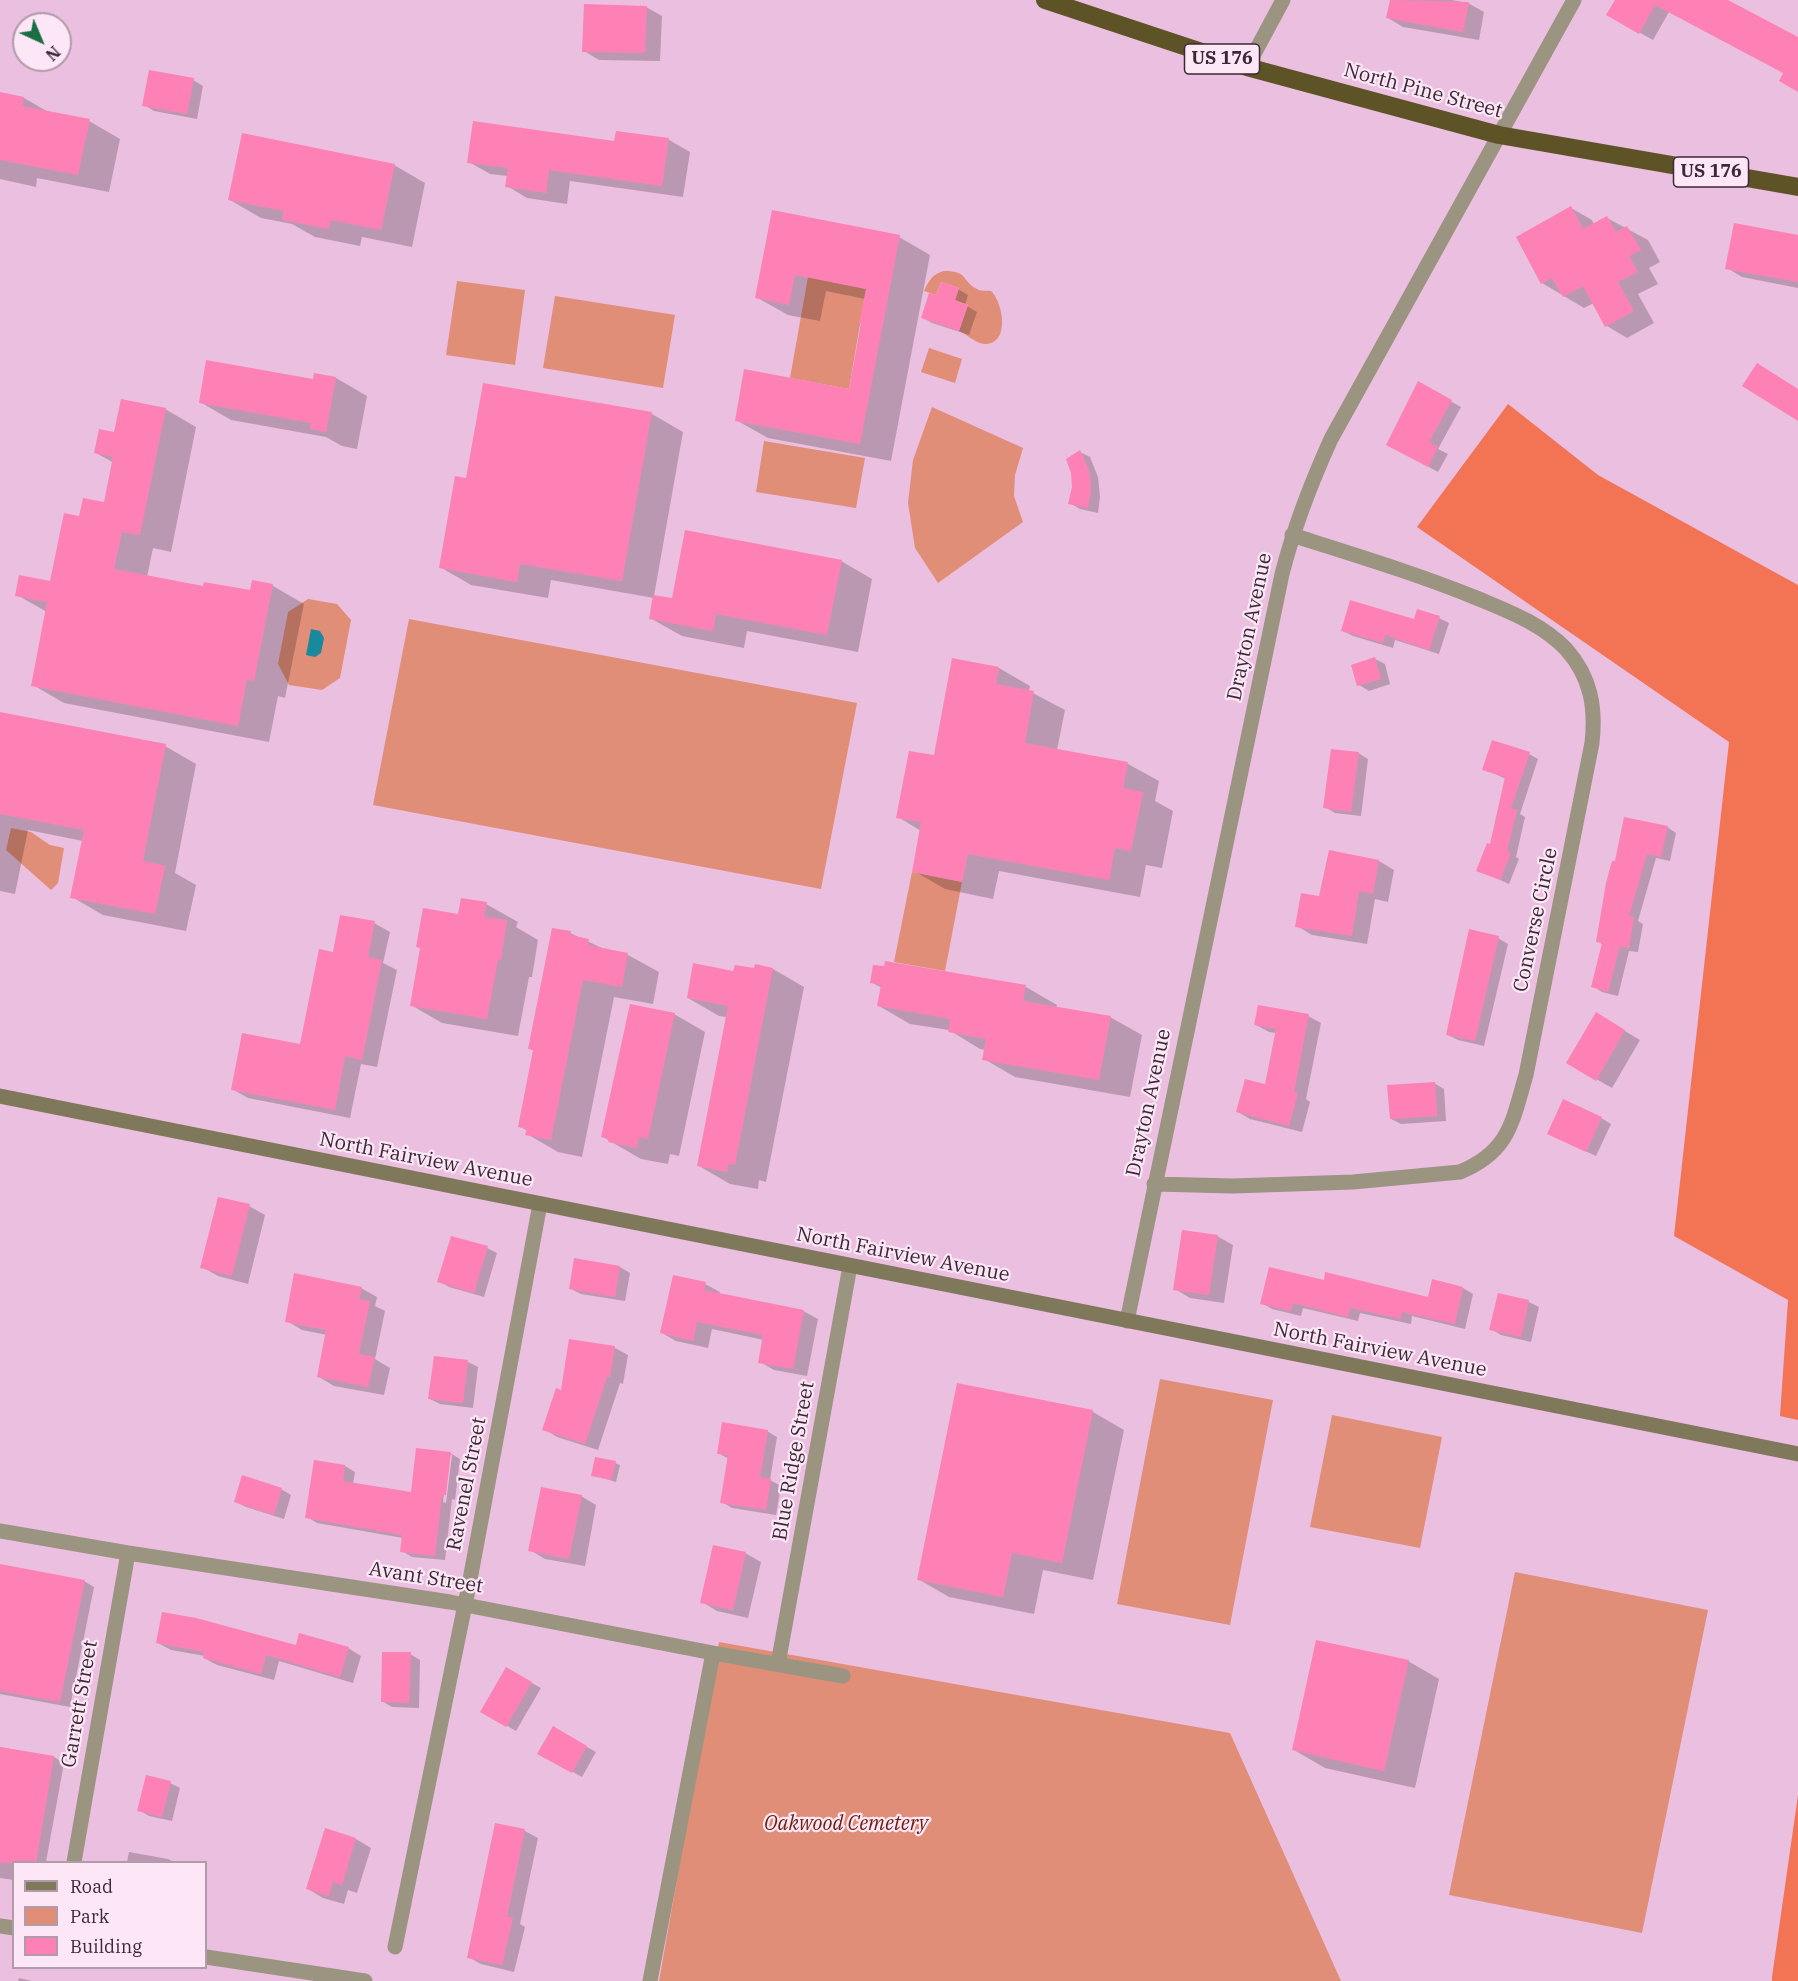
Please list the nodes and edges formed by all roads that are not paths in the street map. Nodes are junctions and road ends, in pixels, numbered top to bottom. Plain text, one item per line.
1 (1045, 0) edge
2 (1283, 0) edge
3 (1574, 0) edge
4 (1247, 67) junction
5 (1499, 135) junction
6 (1798, 187) edge
7 (1292, 535) junction
8 (0, 1096) edge
9 (1154, 1184) junction
10 (540, 1204) junction
11 (850, 1266) junction
12 (1127, 1321) junction
13 (1798, 1454) edge
14 (0, 1531) edge
15 (128, 1553) junction
16 (464, 1605) junction
17 (713, 1653) junction
18 (778, 1664) junction
19 (843, 1676) dead end
20 (74, 1861) edge
21 (395, 1947) dead end
22 (207, 1957) edge
23 (365, 1981) edge
24 (651, 1981) edge

1 - 4 highway, North Pine Street / US 176
2 - 4 street
3 - 5 street, Drayton Avenue
4 - 5 highway, North Pine Street / US 176
5 - 6 highway, North Pine Street / US 176
5 - 7 street, Drayton Avenue
7 - 9 street, Drayton Avenue
7 - 9 street, Converse Circle
8 - 10 street, North Fairview Avenue
9 - 12 street, Drayton Avenue
10 - 11 street, North Fairview Avenue
10 - 16 street, Ravenel Street
11 - 12 street, North Fairview Avenue
11 - 18 street, Blue Ridge Street
12 - 13 street, North Fairview Avenue
14 - 15 street, Avant Street
15 - 16 street, Avant Street
15 - 20 street, Garrett Street
16 - 17 street, Avant Street
16 - 21 street, Ravenel Street
17 - 18 street, Avant Street
17 - 24 street
18 - 19 street, Avant Street
22 - 23 street

